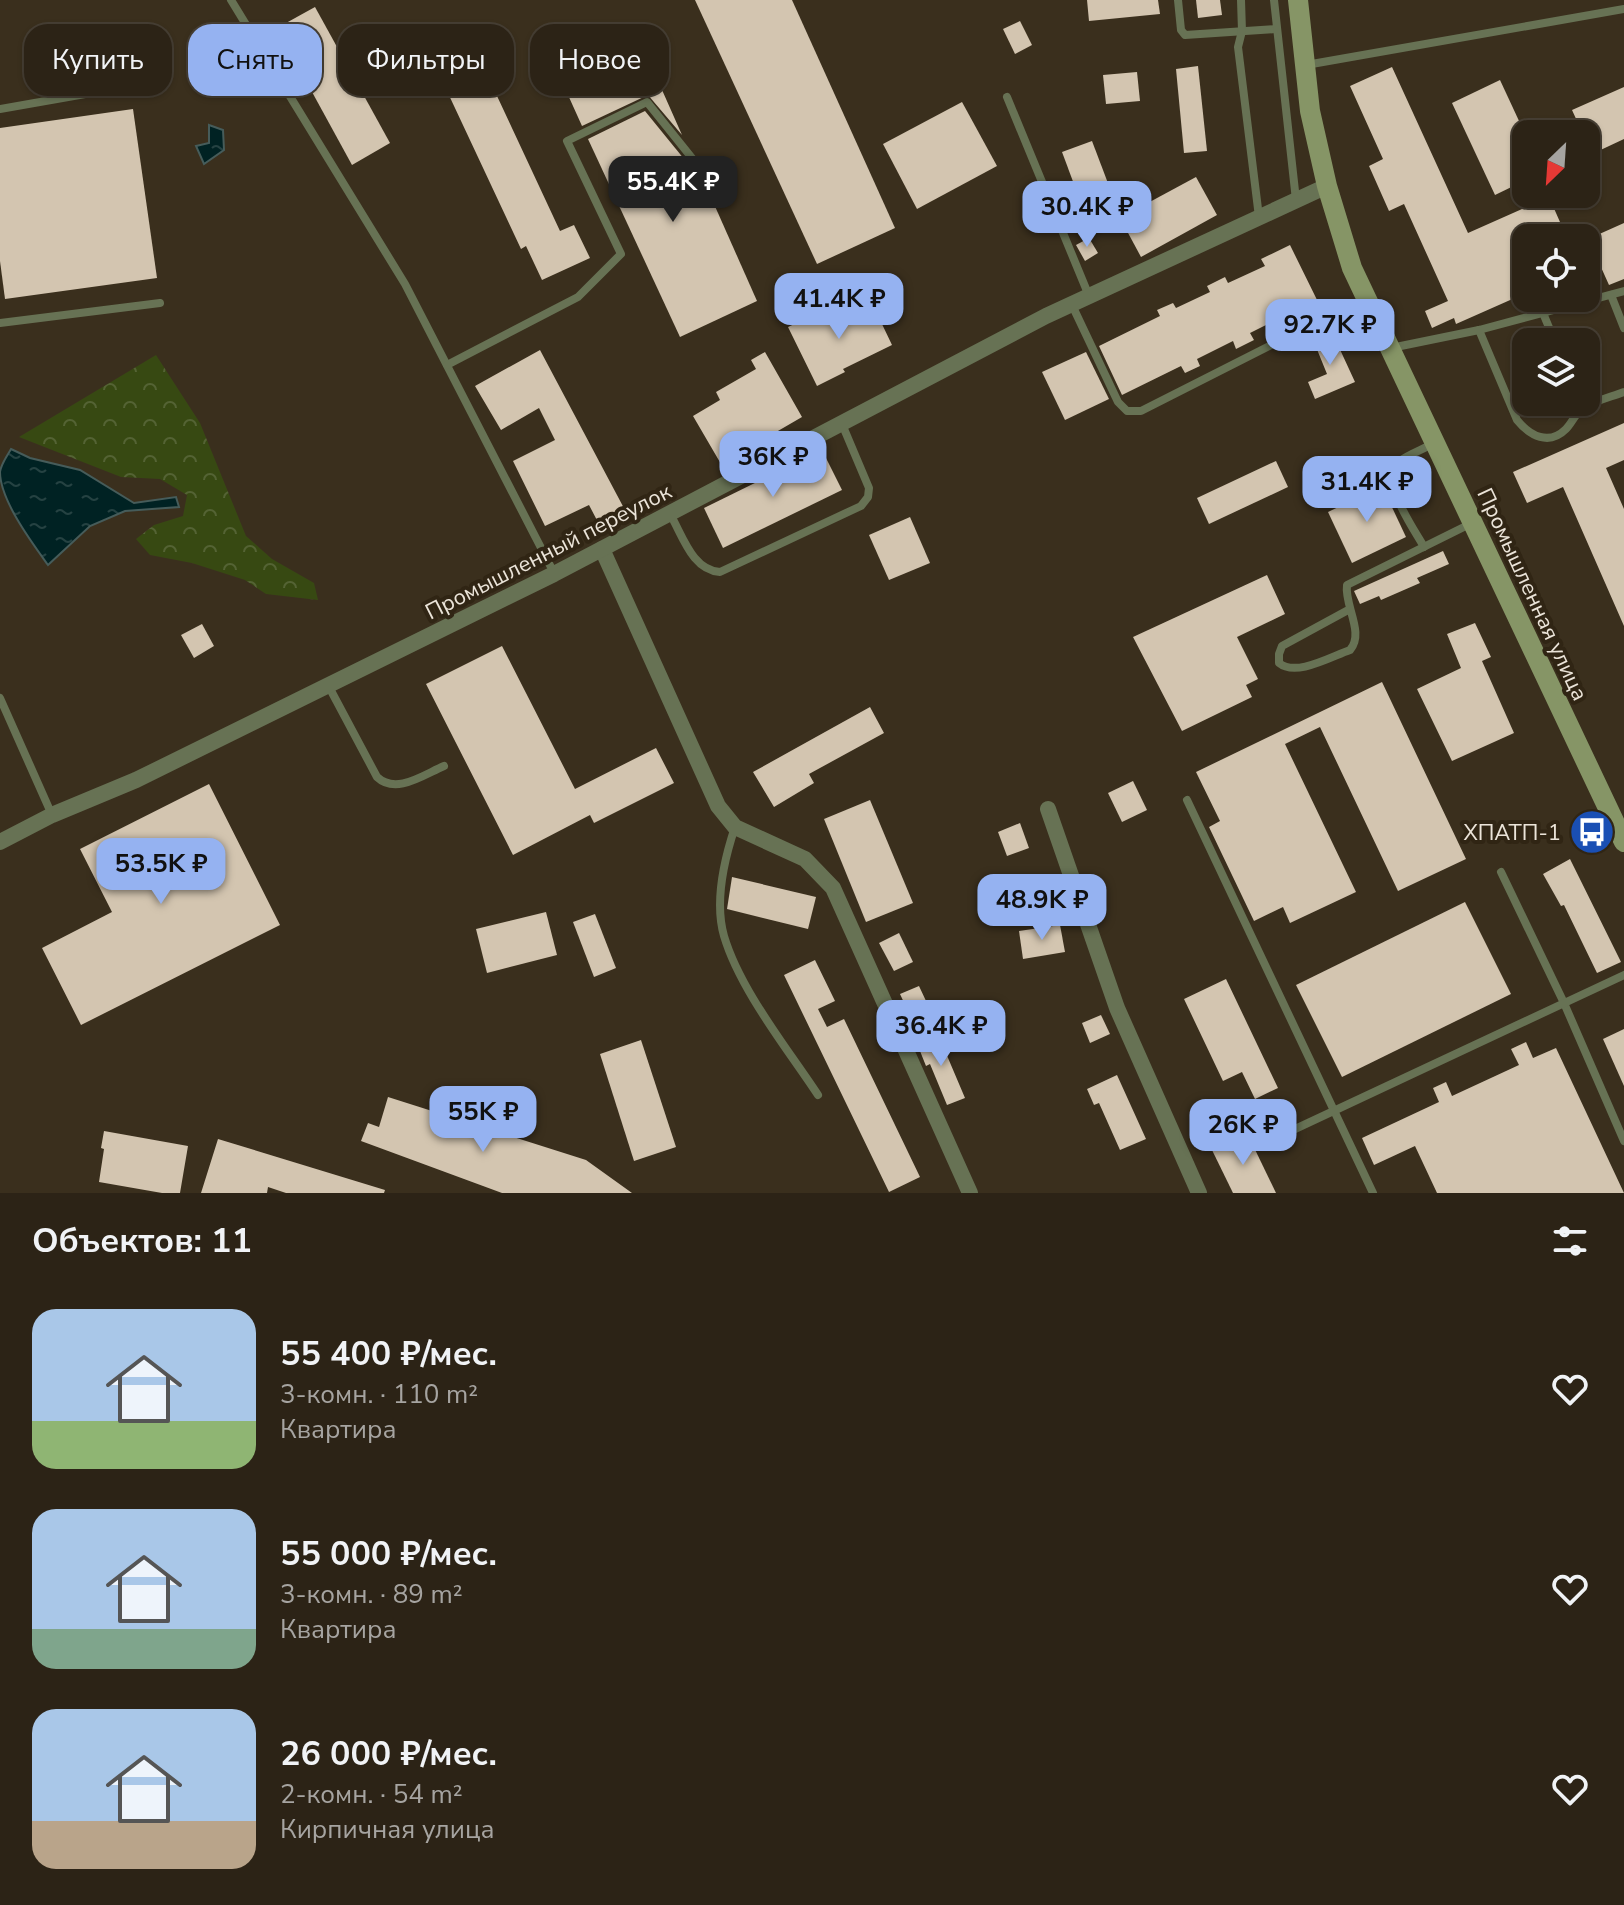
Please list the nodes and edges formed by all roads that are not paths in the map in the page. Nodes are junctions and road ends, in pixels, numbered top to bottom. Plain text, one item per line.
1 (231, 0) edge
2 (1178, 0) edge
3 (1241, 0) edge
4 (1274, 0) edge
5 (1298, 0) edge
6 (1624, 9) edge
7 (1276, 29) junction
8 (1242, 31) junction
9 (1306, 65) junction
10 (74, 96) edge
11 (1007, 97) dead end
12 (0, 109) edge
13 (1327, 186) junction
14 (716, 188) dead end
15 (1296, 200) junction
16 (1259, 217) junction
17 (1624, 291) edge
18 (1611, 295) junction
19 (1090, 296) junction
20 (160, 303) dead end
21 (1072, 305) junction
22 (1543, 313) junction
23 (0, 323) edge
24 (1549, 328) edge
25 (1624, 328) edge
26 (1479, 330) junction
27 (1291, 335) dead end
28 (1390, 348) junction
29 (447, 365) junction
30 (1624, 392) edge
31 (1600, 399) edge
32 (1512, 408) edge
33 (1515, 416) edge
34 (1575, 416) edge
35 (842, 424) junction
36 (1435, 443) junction
37 (670, 513) junction
38 (1473, 523) junction
39 (1424, 547) junction
40 (602, 549) junction
41 (554, 574) junction
42 (1350, 609) junction
43 (328, 685) junction
44 (0, 698) edge
45 (444, 766) dead end
46 (1187, 800) dead end
47 (1048, 809) dead end
48 (52, 815) junction
49 (735, 827) junction
50 (0, 842) edge
51 (1624, 842) edge
52 (1501, 872) dead end
53 (1624, 975) edge
54 (1564, 1003) junction
55 (818, 1095) dead end
56 (1333, 1111) junction
57 (1624, 1141) edge
58 (1263, 1144) dead end
59 (970, 1193) edge
60 (1199, 1193) edge
61 (1373, 1193) edge

1 - 29 lane
2 - 8 lane
3 - 8 lane
4 - 7 lane
5 - 9 street, Промышленная улица
6 - 9 lane
7 - 8 lane
7 - 15 lane
8 - 16 lane
9 - 13 street, Промышленная улица
10 - 12 lane
11 - 19 lane
13 - 15 street, Промышленный переулок
13 - 28 street, Промышленная улица
14 - 29 lane
15 - 16 street, Промышленный переулок
16 - 19 street, Промышленный переулок
17 - 18 lane
18 - 22 lane
18 - 25 lane
19 - 21 street, Промышленный переулок
20 - 23 lane
21 - 27 lane
21 - 35 street, Промышленный переулок
22 - 24 lane
22 - 26 lane
26 - 28 lane
26 - 32 lane
28 - 36 street, Промышленная улица
29 - 41 lane
30 - 31 lane
33 - 34 lane
35 - 37 street, Промышленный переулок
35 - 37 lane
36 - 38 street, Промышленная улица
36 - 39 lane
37 - 40 street, Промышленный переулок
38 - 39 lane
38 - 51 street, Промышленная улица
39 - 42 lane
40 - 41 street, Промышленный переулок
40 - 49 street
41 - 43 street, Промышленный переулок
42 - 42 lane
43 - 45 lane
43 - 48 street, Промышленный переулок
44 - 48 lane
46 - 56 lane
47 - 60 street
48 - 50 street, Промышленный переулок
49 - 55 lane
49 - 59 street
52 - 54 lane
53 - 54 lane
54 - 56 lane
54 - 57 lane
56 - 58 lane
56 - 61 lane

